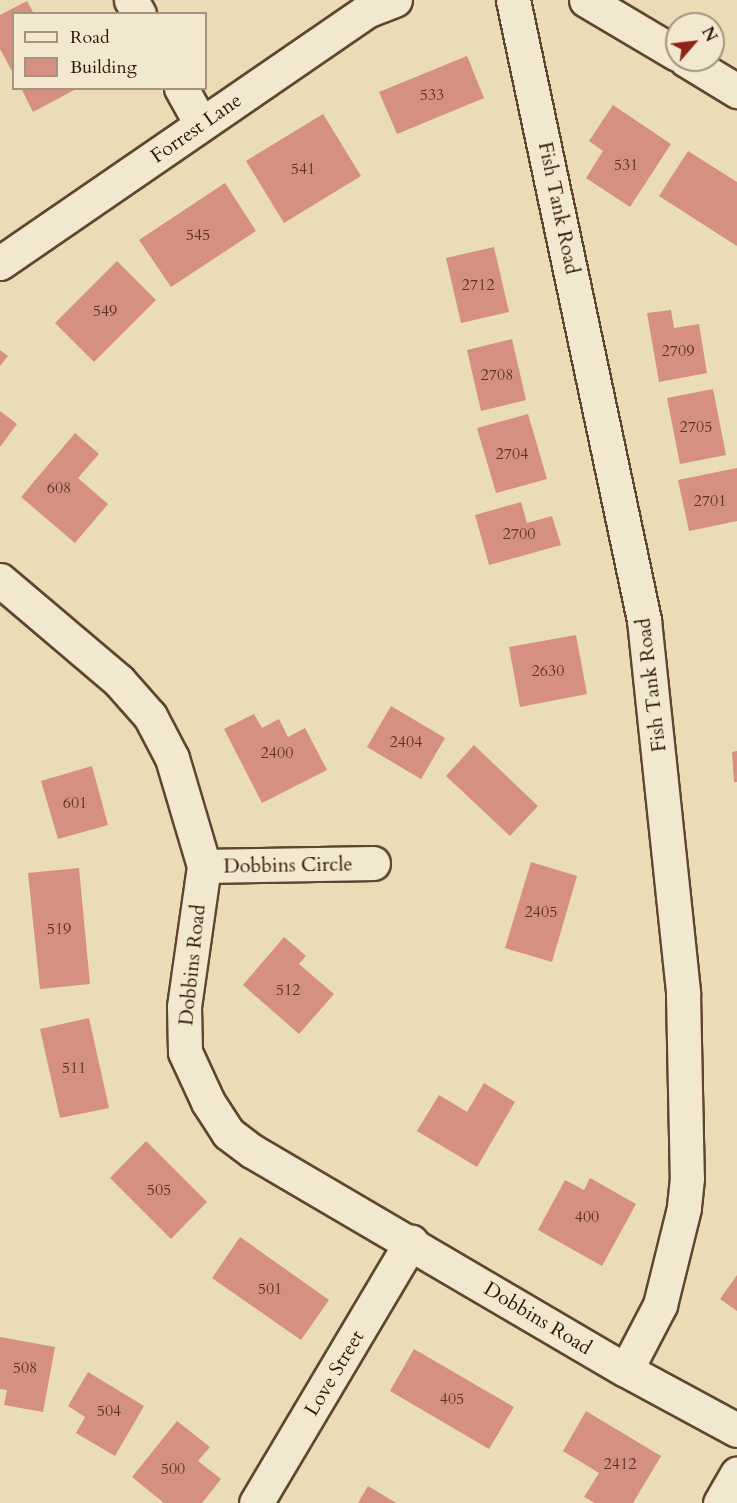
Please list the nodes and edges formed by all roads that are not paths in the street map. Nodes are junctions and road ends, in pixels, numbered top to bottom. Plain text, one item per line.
1 (395, 0) edge
2 (513, 0) edge
3 (586, 0) edge
4 (665, 47) edge
5 (706, 72) edge
6 (182, 90) edge
7 (737, 91) edge
8 (201, 124) junction
9 (0, 263) edge
10 (0, 580) edge
11 (373, 863) dead end
12 (204, 866) junction
13 (411, 1242) junction
14 (626, 1370) junction
15 (737, 1430) edge
16 (737, 1473) edge
17 (256, 1503) edge
18 (720, 1503) edge

1 - 8 street, Forrest Lane
2 - 14 street, Fish Tank Road
3 - 4 street
5 - 7 street
6 - 8 street
8 - 9 street, Forrest Lane
10 - 12 street, Dobbins Road
11 - 12 street, Dobbins Circle
12 - 13 street, Dobbins Road
13 - 14 street, Dobbins Road
13 - 17 street, Love Street
14 - 15 street, Dobbins Road
16 - 18 street

